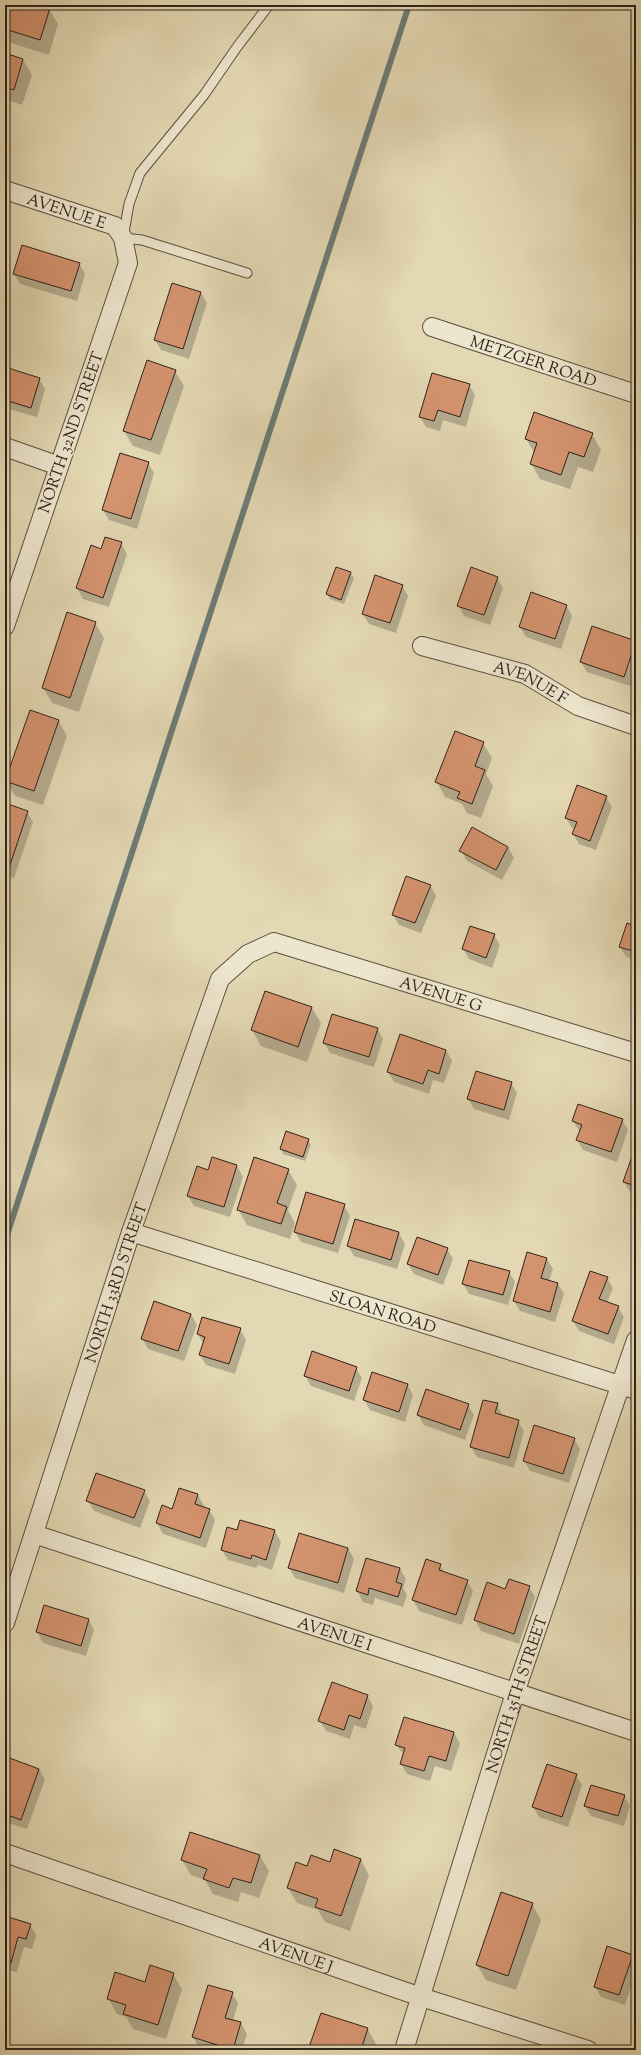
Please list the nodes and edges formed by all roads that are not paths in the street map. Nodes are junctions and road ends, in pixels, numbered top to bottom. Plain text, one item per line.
1 (269, 5) edge
2 (5, 190) edge
3 (123, 238) junction
4 (247, 273) dead end
5 (432, 327) dead end
6 (636, 394) edge
7 (5, 447) edge
8 (59, 466) junction
9 (5, 626) edge
10 (422, 646) dead end
11 (636, 726) edge
12 (248, 954) joint
13 (636, 1053) edge
14 (131, 1232) junction
15 (636, 1340) edge
16 (628, 1388) edge
17 (34, 1534) junction
18 (5, 1623) edge
19 (515, 1693) junction
20 (636, 1732) edge
21 (5, 1853) edge
22 (421, 1997) junction
23 (404, 2050) edge
24 (588, 2050) edge

1 - 3 lane
2 - 3 street, AVENUE E
3 - 4 lane
3 - 8 street, NORTH 32ND STREET
5 - 6 street, METZGER ROAD
7 - 8 street
8 - 9 street, NORTH 32ND STREET
10 - 11 street, AVENUE F
12 - 13 street, AVENUE G
12 - 14 street, NORTH 33RD STREET
14 - 16 street, SLOAN ROAD
14 - 17 street, NORTH 33RD STREET
15 - 16 street, NORTH 35TH STREET
16 - 19 street, NORTH 35TH STREET
17 - 18 street, NORTH 33RD STREET
17 - 19 street, AVENUE I
19 - 20 street, AVENUE I
19 - 22 street, NORTH 35TH STREET
21 - 22 street, AVENUE J
22 - 23 street, NORTH 35TH STREET
22 - 24 street, AVENUE J

